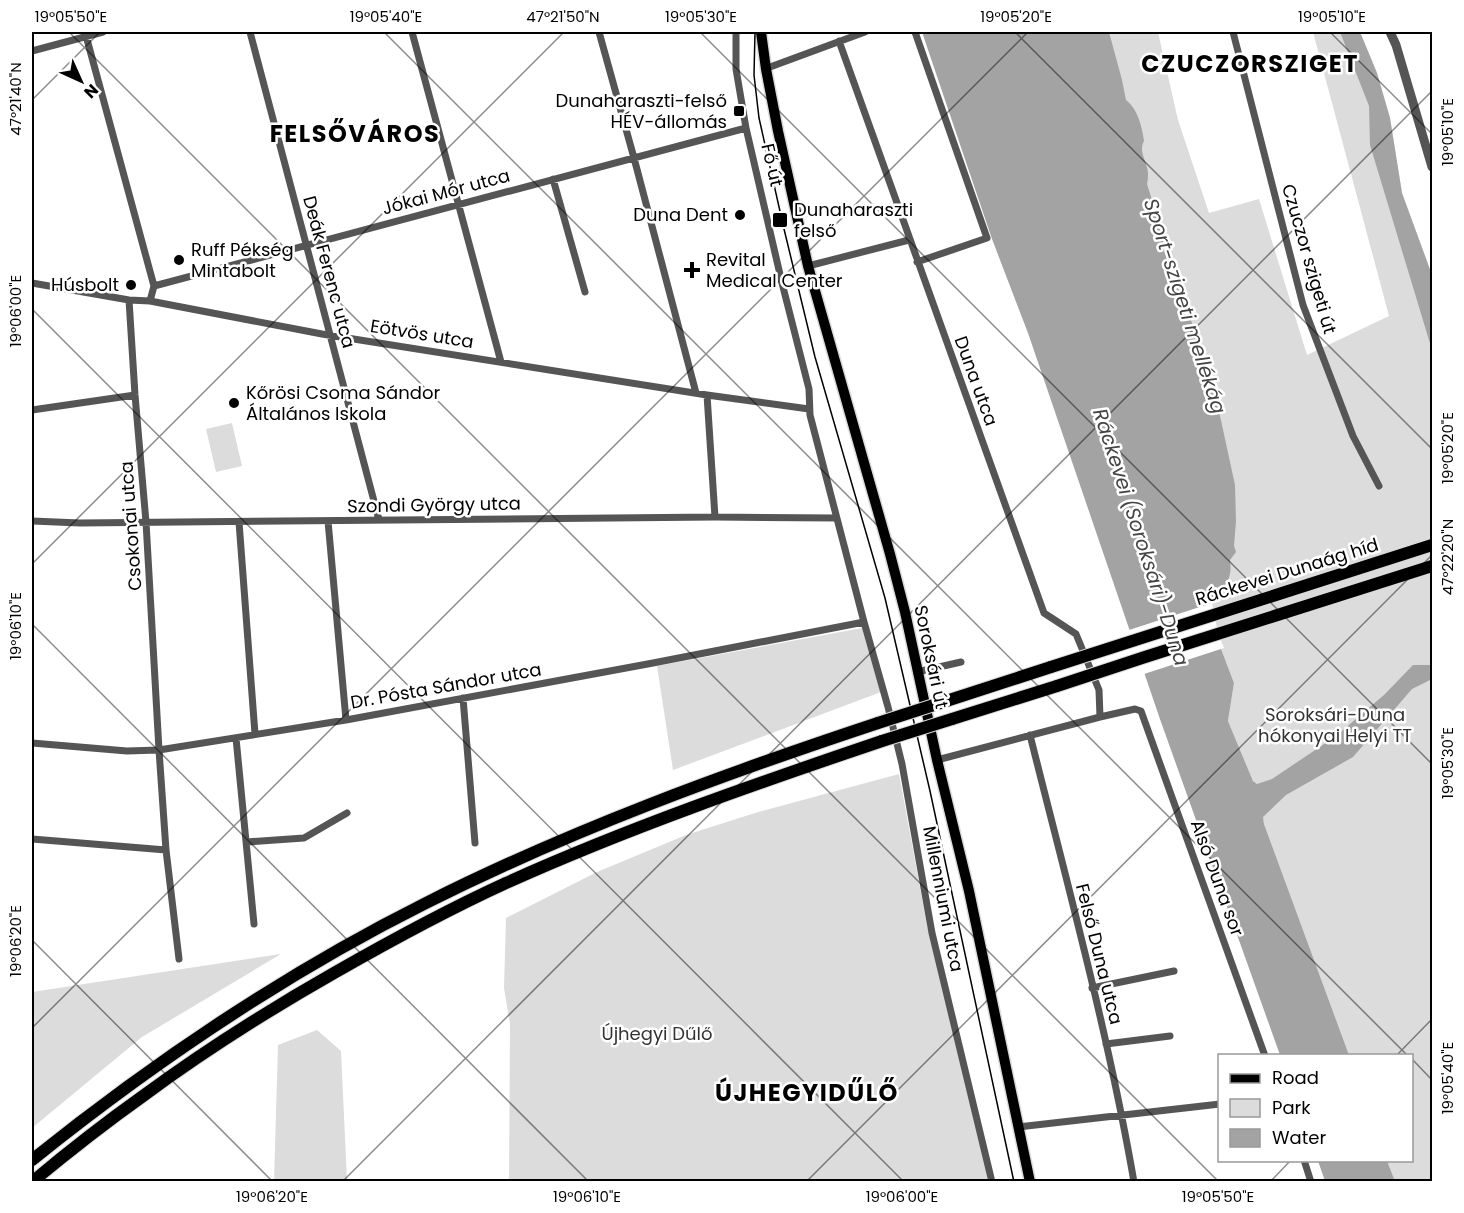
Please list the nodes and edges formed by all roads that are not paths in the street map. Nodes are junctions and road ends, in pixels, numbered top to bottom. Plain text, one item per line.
1 (103, 32) edge
2 (250, 32) edge
3 (412, 32) edge
4 (599, 32) edge
5 (736, 32) edge
6 (760, 32) edge
7 (766, 32) edge
8 (865, 32) edge
9 (915, 32) edge
10 (1233, 32) edge
11 (1390, 32) edge
12 (85, 34) edge
13 (839, 41) junction
14 (32, 51) edge
15 (770, 67) junction
16 (746, 128) junction
17 (782, 144) junction
18 (634, 158) junction
19 (1432, 167) edge
20 (554, 179) junction
21 (459, 204) junction
22 (909, 240) junction
23 (306, 245) junction
24 (917, 261) junction
25 (808, 266) junction
26 (32, 283) edge
27 (154, 285) junction
28 (585, 292) dead end
29 (129, 300) junction
30 (150, 301) junction
31 (331, 335) junction
32 (501, 362) junction
33 (696, 393) junction
34 (135, 395) junction
35 (707, 395) junction
36 (809, 409) junction
37 (32, 410) edge
38 (1379, 486) dead end
39 (715, 517) junction
40 (836, 518) junction
41 (379, 520) junction
42 (32, 521) edge
43 (328, 521) junction
44 (146, 522) junction
45 (239, 522) junction
46 (1432, 545) edge
47 (1432, 566) edge
48 (864, 622) junction
49 (962, 662) dead end
50 (917, 672) junction
51 (463, 699) junction
52 (1100, 717) junction
53 (346, 720) junction
54 (255, 734) junction
55 (1030, 735) junction
56 (236, 738) junction
57 (32, 743) edge
58 (159, 750) junction
59 (937, 760) junction
60 (347, 813) dead end
61 (32, 839) edge
62 (247, 842) junction
63 (475, 843) dead end
64 (166, 850) junction
65 (254, 924) dead end
66 (179, 958) dead end
67 (1174, 971) dead end
68 (1092, 988) junction
69 (1170, 1036) dead end
70 (1106, 1044) junction
71 (1264, 1054) edge
72 (1218, 1104) edge
73 (1122, 1115) junction
74 (1018, 1127) junction
75 (32, 1160) edge
76 (1304, 1162) edge
77 (32, 1181) edge
78 (992, 1182) edge
79 (1030, 1182) edge
80 (1134, 1182) edge
81 (1311, 1182) edge

1 - 12 street
2 - 23 street, Deák Ferenc utca
3 - 21 street
4 - 18 street
5 - 16 street, Fő út
6 - 17 main road, Fő út
7 - 15 main road, Fő út
8 - 13 street
9 - 24 street
10 - 38 street, Czuczor szigeti út
11 - 19 street
12 - 14 street
12 - 27 street
13 - 15 street
13 - 22 street, Duna utca
15 - 17 main road, Fő út
16 - 18 street, Jókai Mór utca
16 - 36 street, Fő út
17 - 25 main road, Soroksári út
18 - 20 street, Jókai Mór utca
18 - 33 street
20 - 21 street, Jókai Mór utca
20 - 28 street
21 - 23 street, Jókai Mór utca
21 - 32 street
22 - 24 street, Duna utca
22 - 25 street
23 - 27 street, Jókai Mór utca
23 - 31 street, Deák Ferenc utca
24 - 52 street, Duna utca
25 - 50 main road, Soroksári út
26 - 29 street, Eötvös utca
27 - 30 street
29 - 30 street, Eötvös utca
29 - 34 street, Csokonai utca
30 - 31 street, Eötvös utca
31 - 32 street, Eötvös utca
31 - 41 street, Deák Ferenc utca
32 - 33 street, Eötvös utca
33 - 35 street, Eötvös utca
34 - 37 street
34 - 44 street, Csokonai utca
35 - 36 street, Eötvös utca
35 - 39 street
36 - 40 street, Fő út
39 - 40 street, Szondi György utca
39 - 41 street, Szondi György utca
40 - 48 street, Millenniumi utca
41 - 43 street, Szondi György utca
42 - 44 street, Szondi György utca
43 - 45 street, Szondi György utca
43 - 53 street
44 - 45 street, Szondi György utca
44 - 58 street, Csokonai utca
45 - 54 street
46 - 75 highway, Ráckevei Dunaág híd, bridge
47 - 77 highway, Ráckevei Dunaág híd, bridge
48 - 51 street, Dr. Pósta Sándor utca
48 - 78 street, Millenniumi utca
49 - 50 street
50 - 59 main road, Soroksári út
51 - 53 street, Dr. Pósta Sándor utca
51 - 63 street
52 - 55 street
52 - 71 street, Alsó Duna sor
53 - 54 street, Dr. Pósta Sándor utca
54 - 56 street, Dr. Pósta Sándor utca
55 - 59 street
55 - 68 street, Felső Duna utca
56 - 58 street, Dr. Pósta Sándor utca
56 - 62 street
57 - 58 street, Dr. Pósta Sándor utca
58 - 64 street, Csokonai utca
59 - 74 main road, Soroksári út
60 - 62 street
61 - 64 street
62 - 65 street
64 - 66 street, Csokonai utca
67 - 68 street
68 - 70 street, Felső Duna utca
69 - 70 street
70 - 73 street, Felső Duna utca
72 - 73 street
73 - 74 street
73 - 80 street, Felső Duna utca
74 - 79 main road, Soroksári út
76 - 81 street

